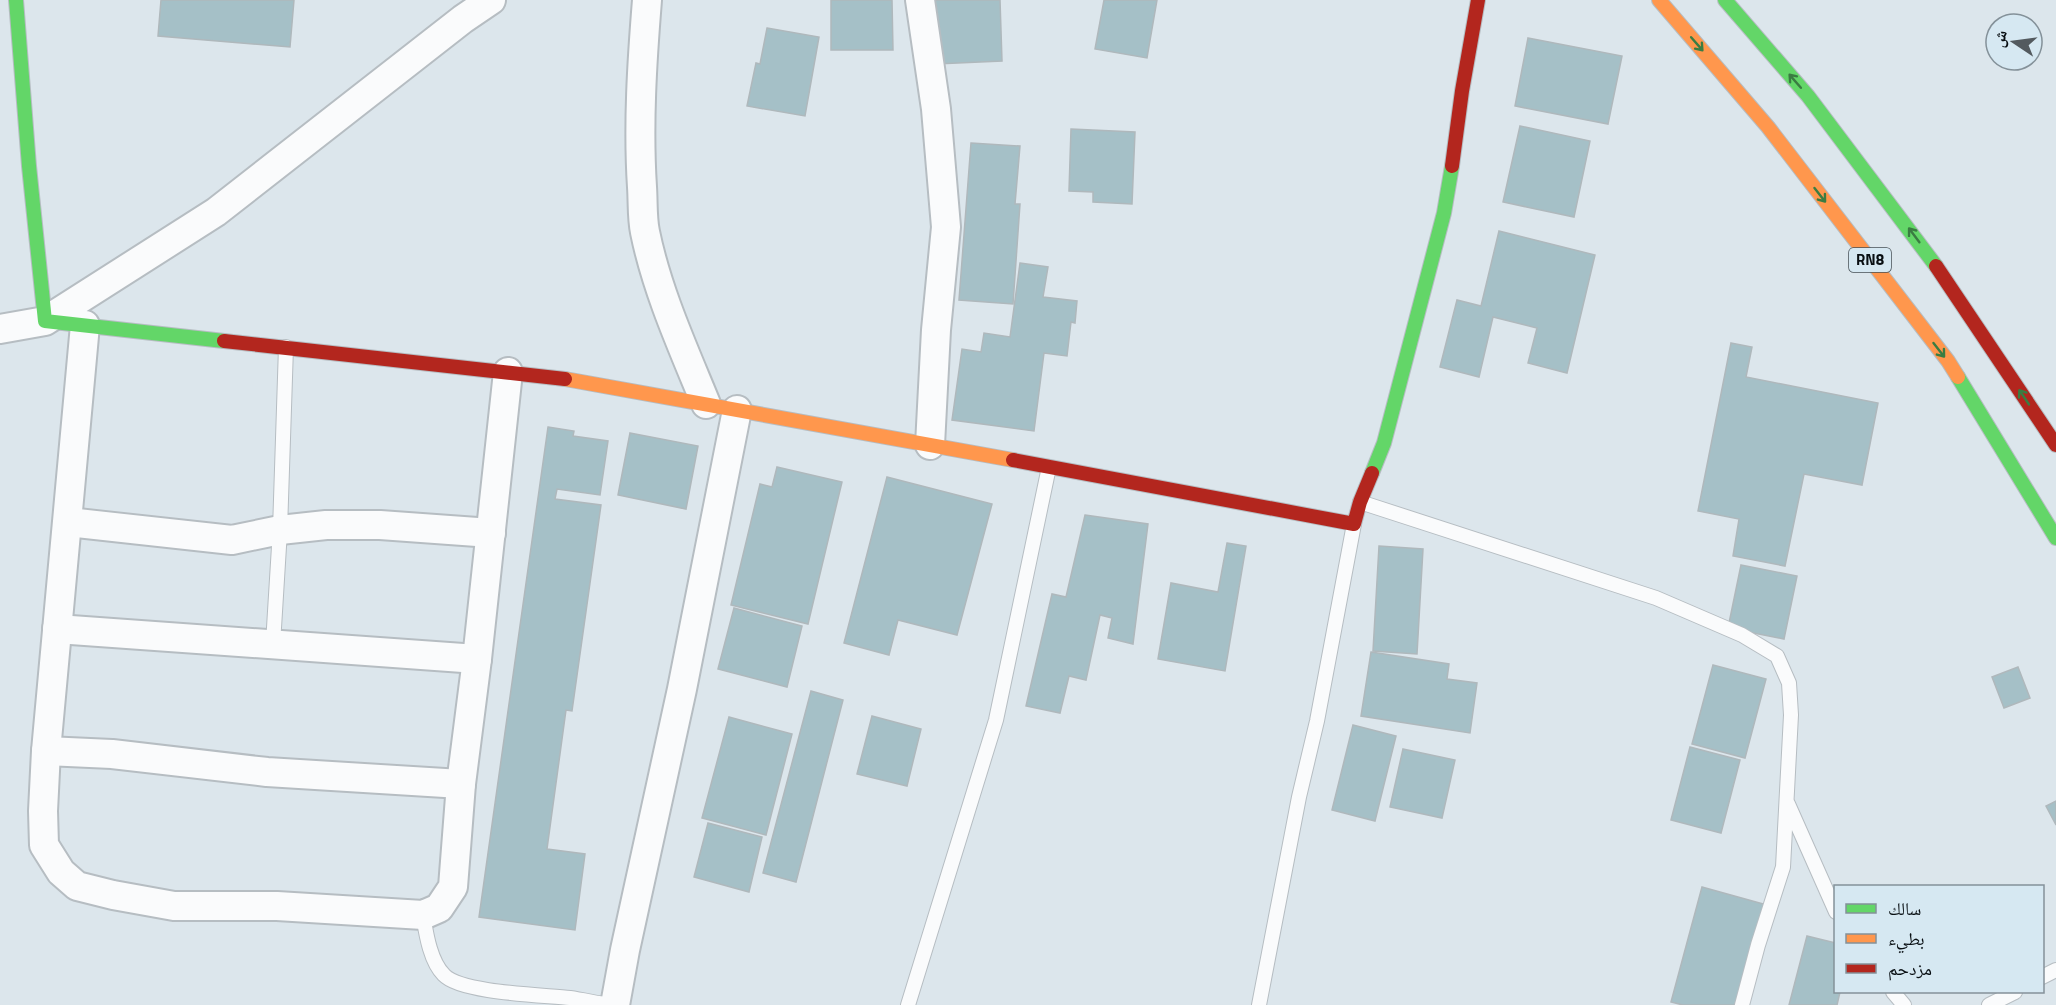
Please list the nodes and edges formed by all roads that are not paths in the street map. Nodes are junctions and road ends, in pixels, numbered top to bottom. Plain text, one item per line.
1 (16, 0) edge
2 (491, 0) edge
3 (647, 0) edge
4 (920, 0) edge
5 (1479, 0) edge
6 (1659, 0) edge
7 (1725, 0) edge
8 (458, 10) edge
9 (45, 321) junction
10 (85, 325) junction
11 (0, 329) edge
12 (286, 348) junction
13 (508, 372) junction
14 (706, 404) junction
15 (737, 410) junction
16 (930, 445) junction
17 (2056, 446) edge
18 (1049, 467) junction
19 (1360, 502) junction
20 (69, 522) junction
21 (1354, 524) junction
22 (280, 530) junction
23 (491, 533) junction
24 (2056, 538) edge
25 (57, 629) junction
26 (273, 644) junction
27 (477, 659) junction
28 (46, 751) junction
29 (461, 784) junction
30 (1787, 800) junction
31 (1834, 907) edge
32 (423, 915) junction
33 (1894, 993) edge
34 (2013, 993) edge
35 (613, 1005) edge
36 (908, 1005) edge
37 (1259, 1005) edge
38 (1742, 1005) edge
39 (1904, 1005) edge
40 (1989, 1005) edge

1 - 9 main road
2 - 8 street
3 - 14 street
4 - 16 street
5 - 19 main road
6 -> 24 main road, RN8
17 -> 7 main road
8 - 9 street
9 - 10 main road
9 - 11 street
10 - 12 main road
10 - 20 street
12 - 13 main road
12 - 22 lane
13 - 14 main road
13 - 23 street
14 - 15 main road
15 - 16 main road
15 - 35 street
16 - 18 main road
18 - 21 main road
18 - 36 lane
19 - 21 main road
19 - 30 lane
20 - 22 street
20 - 25 street
21 - 37 lane
22 - 23 street
22 - 26 lane
23 - 27 street
25 - 26 street
25 - 28 street
26 - 27 street
27 - 29 street
28 - 29 street
28 - 32 street
29 - 32 street
30 - 31 lane
30 - 38 lane
32 - 35 lane
33 - 39 lane
34 - 40 lane

